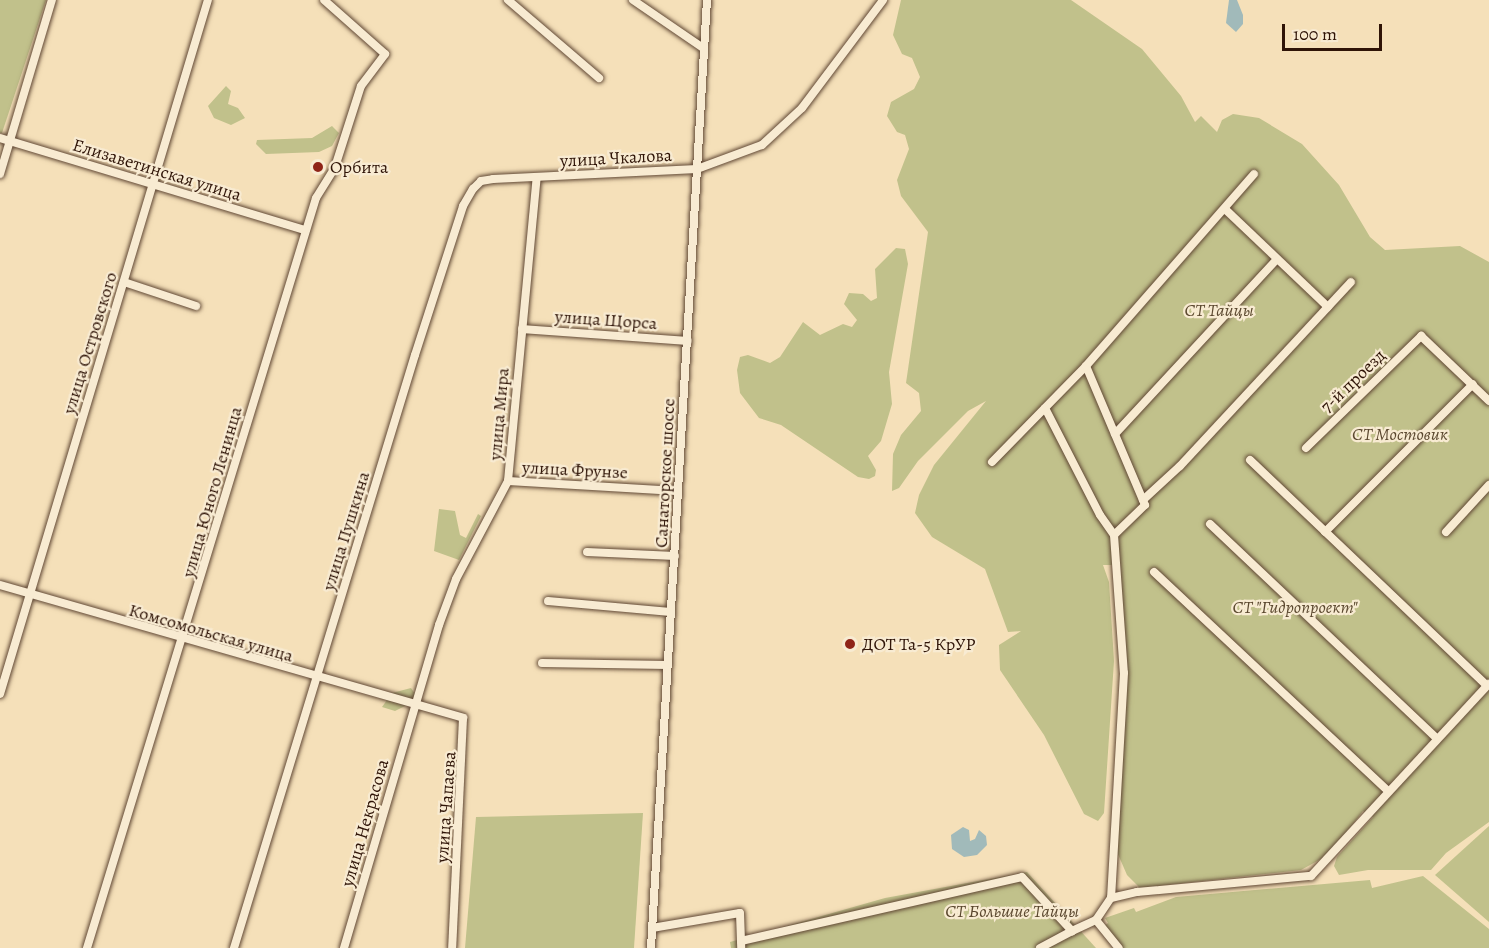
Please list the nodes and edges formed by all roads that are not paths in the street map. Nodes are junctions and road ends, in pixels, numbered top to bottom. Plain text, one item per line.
1 (52, 0) edge
2 (208, 0) edge
3 (324, 0) edge
4 (508, 0) edge
5 (633, 0) edge
6 (707, 0) edge
7 (883, 0) edge
8 (703, 48) junction
9 (599, 78) dead end
10 (0, 138) edge
11 (10, 141) junction
12 (697, 169) junction
13 (0, 174) edge
14 (1254, 174) dead end
15 (537, 177) junction
16 (152, 184) junction
17 (1224, 209) junction
18 (305, 230) junction
19 (1276, 260) junction
20 (124, 282) junction
21 (1351, 282) dead end
22 (196, 306) dead end
23 (1328, 307) junction
24 (522, 329) junction
25 (688, 341) junction
26 (1086, 366) junction
27 (1473, 384) junction
28 (1489, 401) edge
29 (1045, 408) junction
30 (1115, 434) junction
31 (1306, 448) dead end
32 (1250, 460) dead end
33 (992, 462) dead end
34 (508, 481) junction
35 (1489, 485) edge
36 (676, 491) junction
37 (1143, 500) junction
38 (1210, 524) dead end
39 (1325, 532) junction
40 (1446, 532) dead end
41 (1114, 535) junction
42 (587, 552) dead end
43 (675, 556) junction
44 (1154, 572) dead end
45 (0, 585) edge
46 (30, 595) junction
47 (548, 601) dead end
48 (671, 612) junction
49 (184, 641) junction
50 (542, 663) dead end
51 (668, 665) junction
52 (318, 679) junction
53 (1488, 685) edge
54 (0, 694) edge
55 (415, 707) junction
56 (1436, 738) junction
57 (1388, 791) junction
58 (1111, 898) junction
59 (1096, 920) junction
60 (652, 928) junction
61 (1072, 930) junction
62 (741, 945) edge
63 (87, 948) edge
64 (234, 948) edge
65 (344, 948) edge
66 (452, 948) edge
67 (651, 948) edge
68 (1040, 948) edge
69 (1119, 948) edge

1 - 11 street
2 - 16 street, улица Островского
3 - 18 street, улица Юного Ленинца
4 - 9 street
5 - 8 street
6 - 8 street, Санаторское шоссе
7 - 12 street, улица Чкалова
8 - 12 street, Санаторское шоссе
10 - 11 street, Елизаветинская улица
11 - 13 street
11 - 16 street, Елизаветинская улица
12 - 15 street, улица Чкалова
12 - 25 street, Санаторское шоссе
14 - 17 street
15 - 24 street, улица Мира
15 - 52 street, улица Пушкина
16 - 18 street, Елизаветинская улица
16 - 20 street, улица Островского
17 - 19 street
17 - 26 street
18 - 49 street, улица Юного Ленинца
19 - 23 street
19 - 30 street
20 - 22 street
20 - 46 street, улица Островского
21 - 23 street
23 - 37 street
24 - 25 street, улица Щорса
24 - 34 street, улица Мира
25 - 36 street, Санаторское шоссе
26 - 29 street
26 - 30 street
27 - 28 street
27 - 31 street, 7-й проезд
27 - 39 street
29 - 33 street
29 - 41 street
30 - 37 street
32 - 39 street
34 - 36 street, улица Фрунзе
34 - 55 street, улица Мира
35 - 40 street
36 - 43 street, Санаторское шоссе
37 - 41 street
38 - 56 street
39 - 53 street
41 - 58 street
42 - 43 street
43 - 48 street, Санаторское шоссе
44 - 57 street
45 - 46 street, Комсомольская улица
46 - 49 street, Комсомольская улица
46 - 54 street, улица Островского
47 - 48 street
48 - 51 street, Санаторское шоссе
49 - 52 street, Комсомольская улица
49 - 63 street, улица Юного Ленинца
50 - 51 street
51 - 60 street, Санаторское шоссе
52 - 55 street, Комсомольская улица
52 - 64 street, улица Пушкина
53 - 56 street
55 - 65 street, улица Некрасова
55 - 66 street, улица Чапаева
56 - 57 street
57 - 58 street
58 - 59 street
59 - 61 street
59 - 69 street
60 - 62 street
60 - 67 street, Санаторское шоссе
61 - 62 street
61 - 68 street

